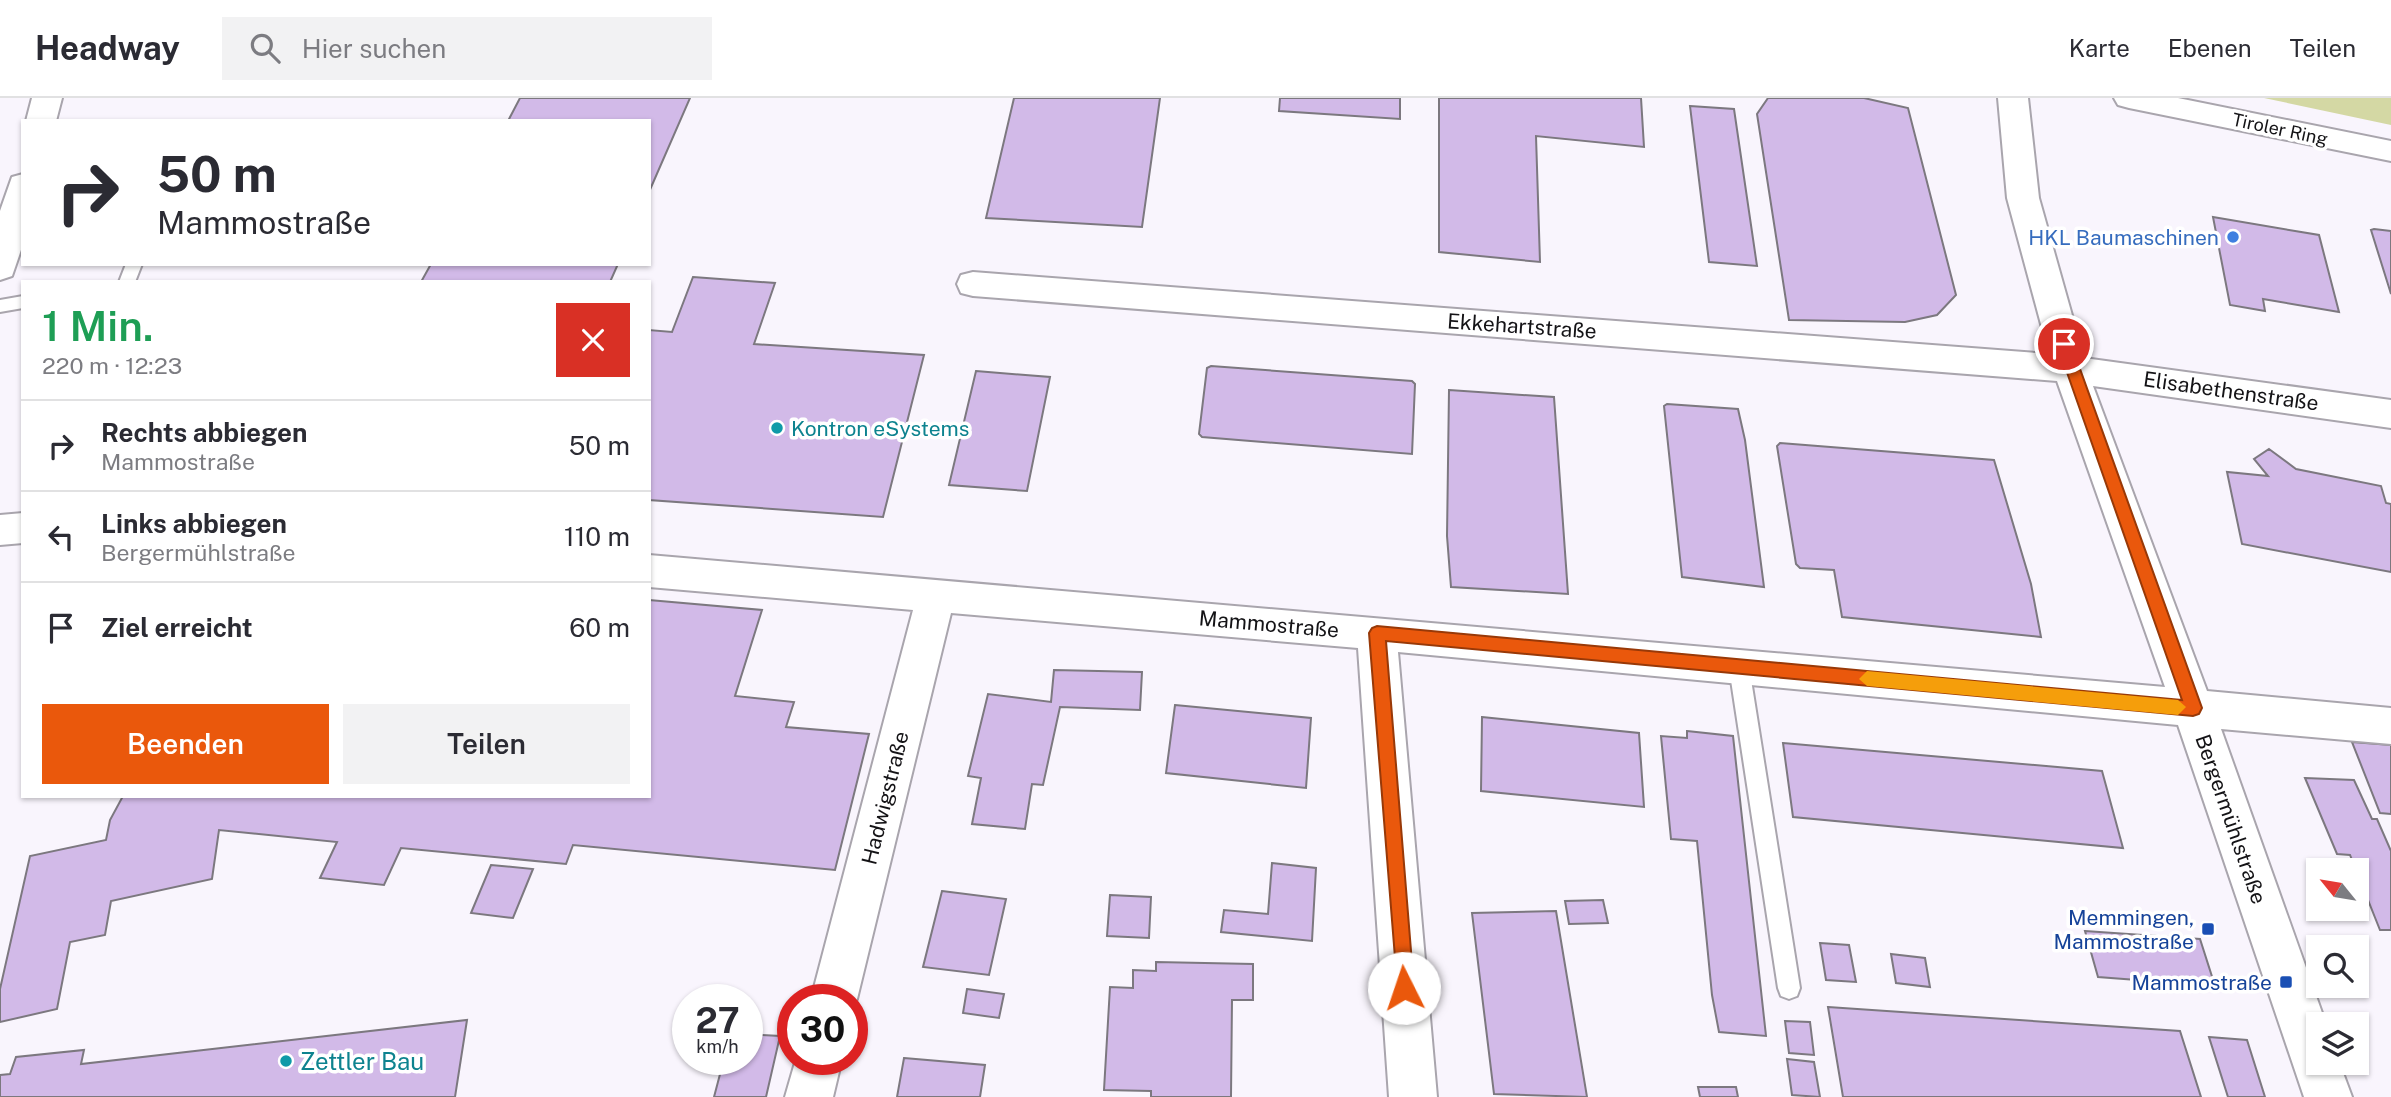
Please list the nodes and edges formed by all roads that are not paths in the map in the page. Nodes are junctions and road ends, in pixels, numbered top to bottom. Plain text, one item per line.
1 (47, 98) edge
2 (2012, 98) edge
3 (2129, 98) edge
4 (42, 119) edge
5 (2391, 151) edge
6 (21, 191) edge
7 (2, 252) edge
8 (974, 284) dead end
9 (21, 302) edge
10 (0, 306) edge
11 (2070, 369) junction
12 (2391, 414) edge
13 (21, 528) edge
14 (0, 530) edge
15 (651, 571) edge
16 (936, 596) junction
17 (1377, 633) junction
18 (1739, 667) junction
19 (2193, 708) junction
20 (2391, 726) edge
21 (838, 984) edge
22 (1789, 988) dead end
23 (815, 1075) edge
24 (809, 1097) edge
25 (1413, 1097) edge
26 (2328, 1097) edge

1 - 4 street
2 - 11 street, Bergermühlstraße
3 - 5 street, Tiroler Ring
6 - 7 street
8 - 11 street, Ekkehartstraße
9 - 10 lane
11 - 12 street, Elisabethenstraße
11 - 19 street, Bergermühlstraße
13 - 14 street
15 - 16 street, Mammostraße
16 - 17 street, Mammostraße
16 - 21 street, Hadwigstraße
17 - 18 street, Mammostraße
17 - 25 street
18 - 19 street, Mammostraße
18 - 22 lane
19 - 20 street, Mammostraße
19 - 26 street, Bergermühlstraße
23 - 24 street

